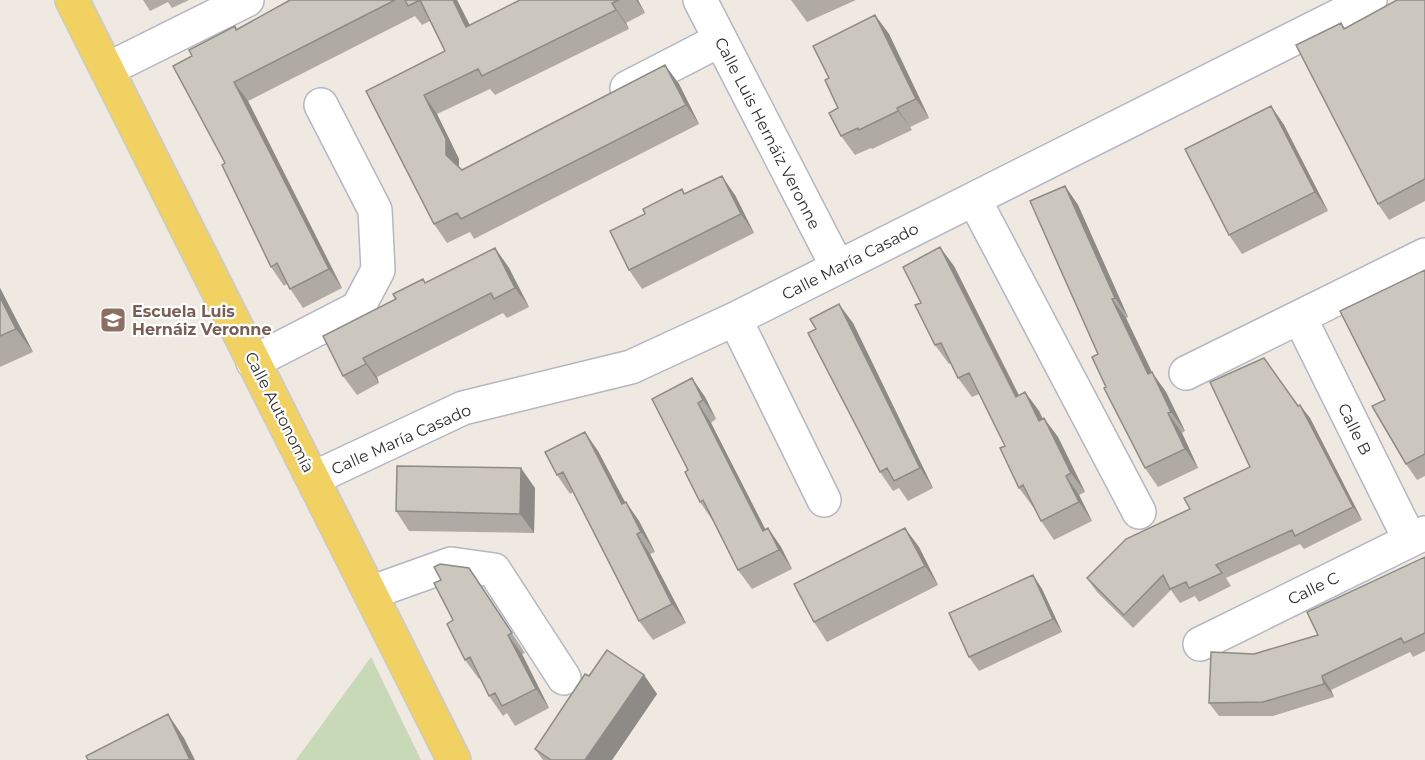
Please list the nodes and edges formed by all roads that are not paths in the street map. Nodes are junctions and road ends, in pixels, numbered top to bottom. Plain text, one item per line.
1 (72, 0) edge
2 (247, 0) edge
3 (700, 0) edge
4 (1355, 3) edge
5 (720, 40) junction
6 (108, 69) junction
7 (603, 100) edge
8 (321, 105) dead end
9 (974, 199) junction
10 (1425, 255) edge
11 (837, 266) junction
12 (1300, 318) junction
13 (735, 319) junction
14 (254, 362) junction
15 (1186, 373) dead end
16 (314, 478) junction
17 (824, 500) dead end
18 (1139, 512) dead end
19 (1418, 536) edge
20 (370, 593) junction
21 (1200, 644) dead end
22 (564, 678) dead end
23 (454, 760) edge

1 - 6 main road, Calle Autonomía
2 - 6 street
3 - 5 street, Calle Luis Hernáiz Veronne
4 - 9 street, Calle María Casado
5 - 7 street
5 - 11 street, Calle Luis Hernáiz Veronne
6 - 14 main road, Calle Autonomía
8 - 14 street
9 - 11 street, Calle María Casado
9 - 18 street
10 - 12 street
11 - 13 street, Calle María Casado
12 - 15 street
12 - 19 street, Calle B
13 - 16 street, Calle María Casado
13 - 17 street
14 - 16 main road, Calle Autonomía
16 - 20 main road, Calle Autonomía
19 - 21 street, Calle C
20 - 22 street
20 - 23 main road, Calle Autonomía

